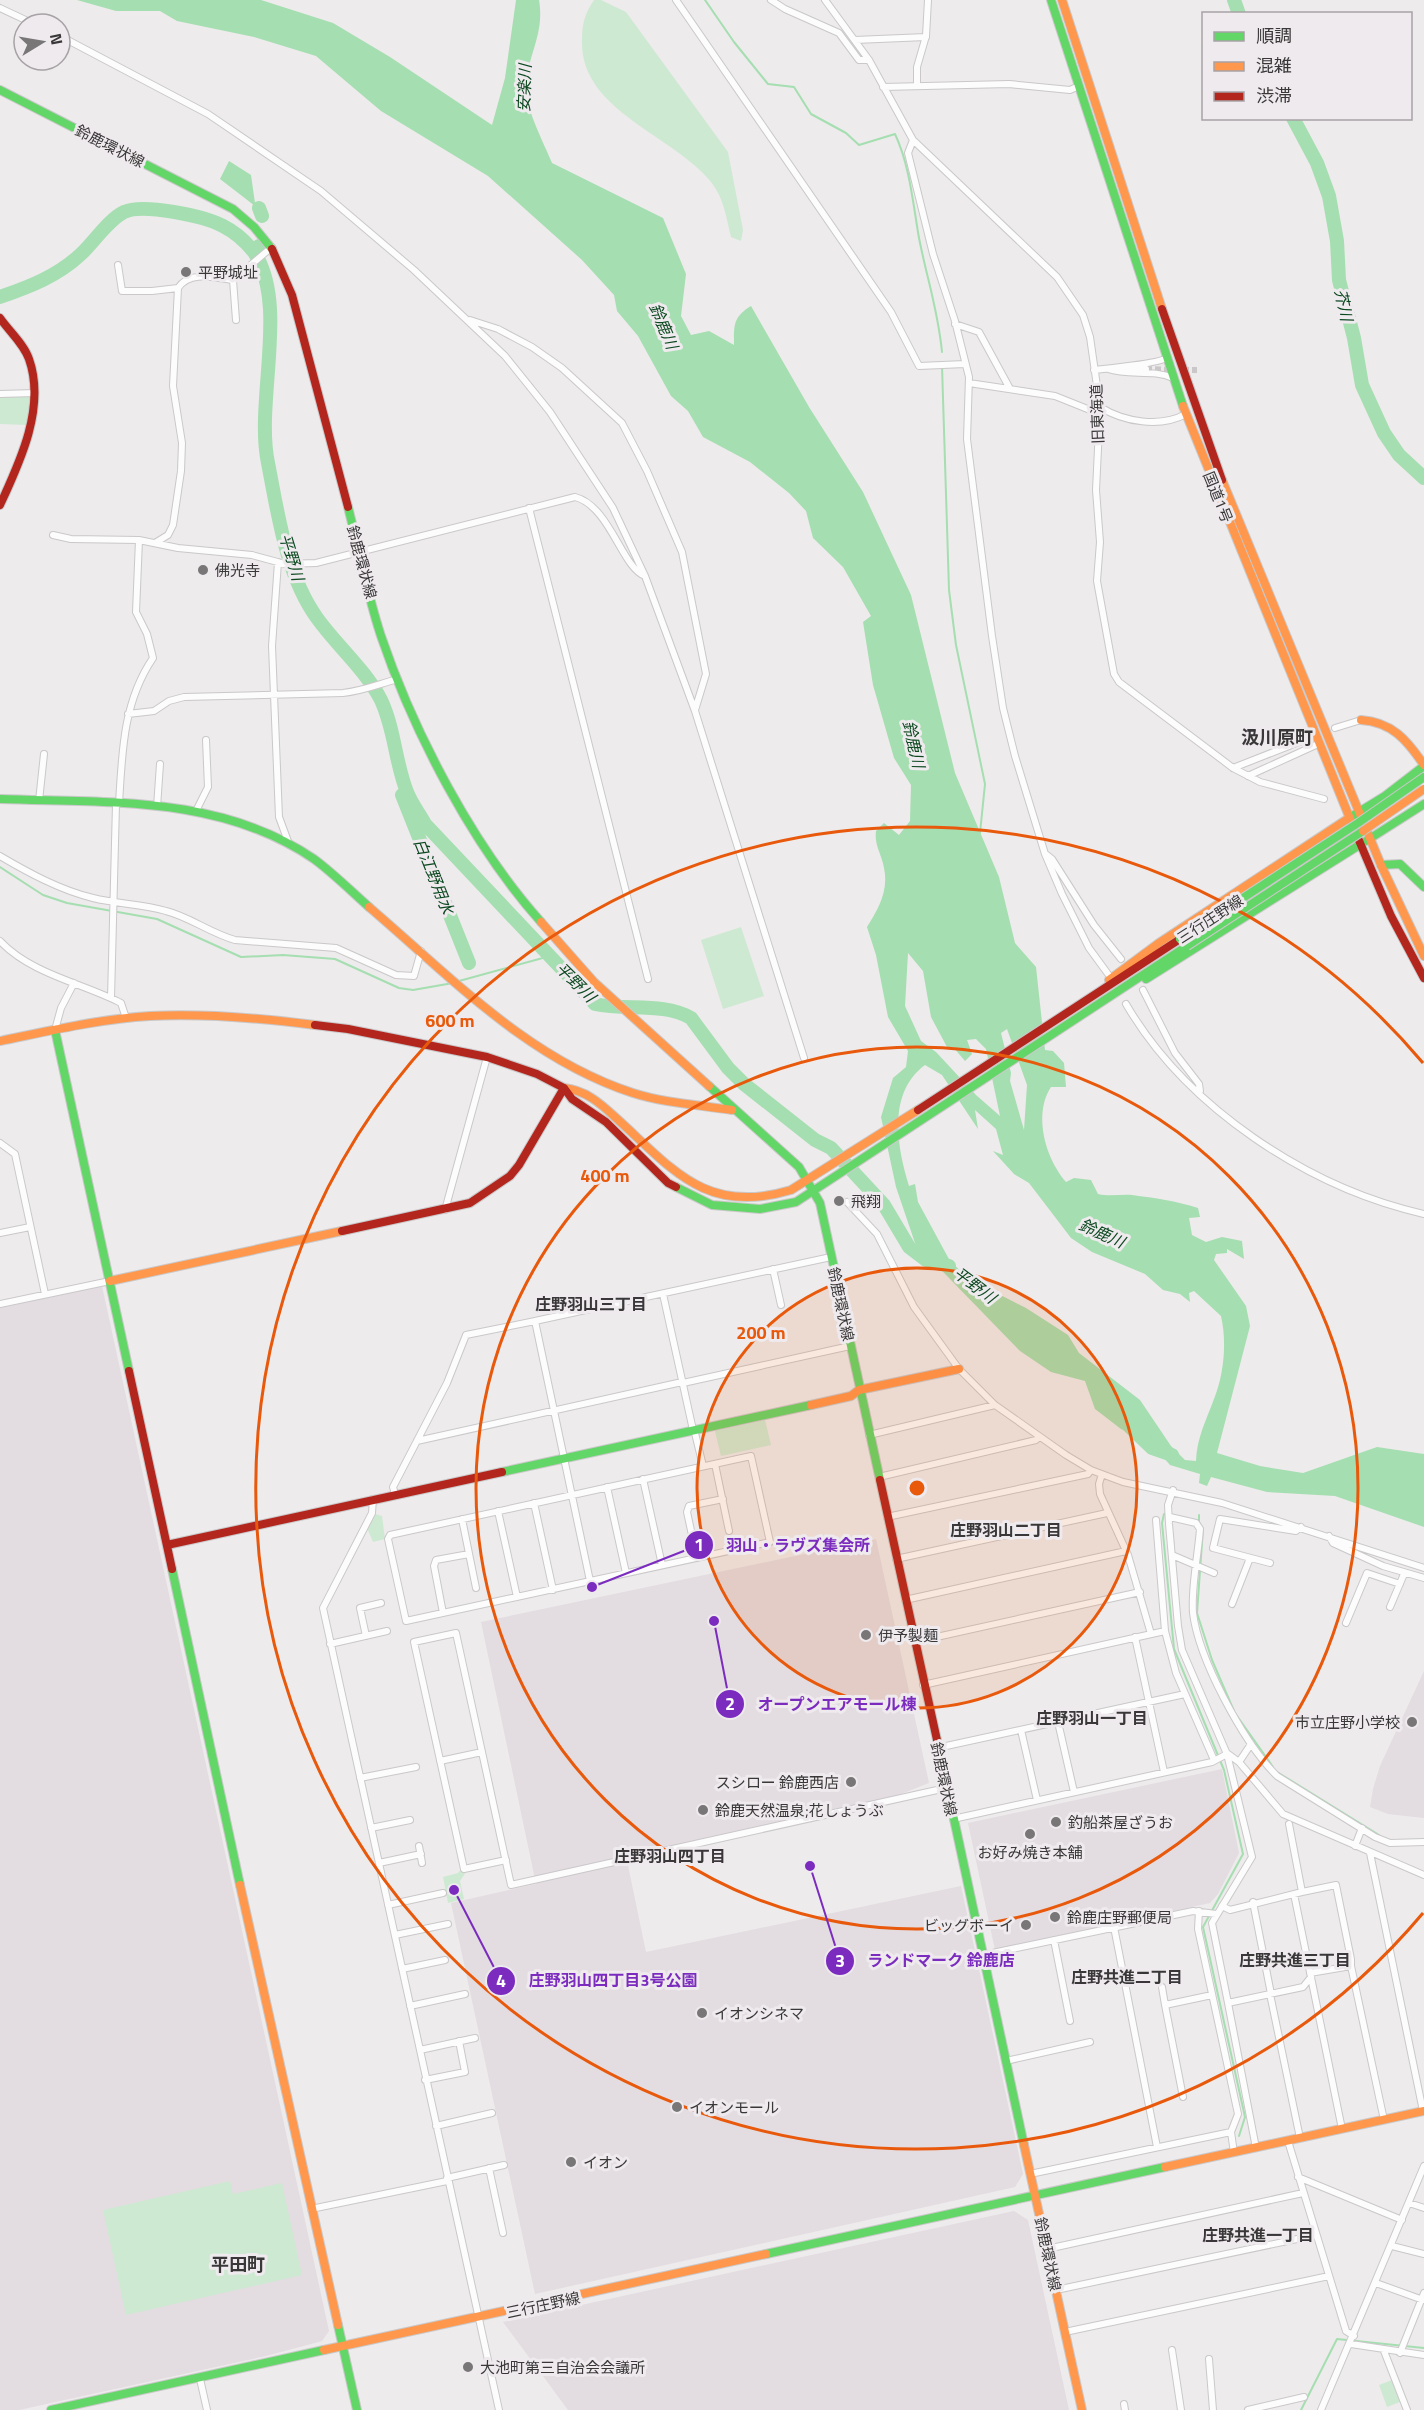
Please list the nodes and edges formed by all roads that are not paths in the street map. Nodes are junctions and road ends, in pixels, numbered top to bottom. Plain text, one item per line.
1 (676, 0) edge
2 (771, 0) edge
3 (825, 0) edge
4 (928, 0) edge
5 (1051, 0) edge
6 (1062, 0) edge
7 (926, 37) junction
8 (855, 40) junction
9 (72, 42) edge
10 (869, 60) junction
11 (917, 84) junction
12 (1079, 86) junction
13 (883, 87) junction
14 (0, 90) edge
15 (913, 140) junction
16 (273, 247) junction
17 (118, 265) dead end
18 (233, 280) junction
19 (178, 288) junction
20 (0, 318) edge
21 (236, 320) dead end
22 (468, 320) junction
23 (955, 324) junction
24 (1166, 358) junction
25 (965, 364) junction
26 (1107, 368) junction
27 (1146, 369) tunnel mouth
28 (1094, 370) junction
29 (1173, 378) junction
30 (969, 383) junction
31 (1009, 387) junction
32 (35, 393) junction
33 (0, 394) edge
34 (1100, 410) junction
35 (1186, 414) junction
36 (0, 505) edge
37 (529, 508) junction
38 (54, 535) dead end
39 (139, 540) junction
40 (154, 543) junction
41 (358, 551) junction
42 (281, 563) junction
43 (645, 576) junction
44 (398, 679) junction
45 (274, 694) junction
46 (695, 711) junction
47 (128, 714) junction
48 (1361, 720) joint
49 (1335, 728) dead end
50 (206, 740) dead end
51 (1304, 740) dead end
52 (1318, 744) junction
53 (44, 754) dead end
54 (160, 764) dead end
55 (1424, 766) edge
56 (1233, 768) junction
57 (1248, 776) junction
58 (1424, 777) edge
59 (1424, 789) edge
60 (0, 799) edge
61 (1324, 799) dead end
62 (39, 801) junction
63 (118, 804) junction
64 (1424, 804) edge
65 (157, 807) junction
66 (196, 811) junction
67 (1359, 811) junction
68 (1349, 818) junction
69 (1361, 827) junction
70 (1370, 838) junction
71 (289, 844) junction
72 (1361, 844) junction
73 (1045, 854) junction
74 (0, 856) edge
75 (1381, 865) junction
76 (1424, 887) edge
77 (114, 903) junction
78 (0, 941) edge
79 (422, 951) junction
80 (1424, 956) edge
81 (1121, 959) dead end
82 (1114, 977) junction
83 (1424, 978) edge
84 (648, 979) dead end
85 (74, 983) junction
86 (1143, 990) dead end
87 (111, 998) junction
88 (1126, 1004) dead end
89 (1099, 1005) junction
90 (126, 1018) junction
91 (55, 1030) junction
92 (0, 1041) edge
93 (487, 1057) junction
94 (804, 1058) dead end
95 (564, 1088) junction
96 (711, 1090) junction
97 (1200, 1091) junction
98 (691, 1102) junction
99 (734, 1110) junction
100 (0, 1143) edge
101 (808, 1181) junction
102 (815, 1192) junction
103 (847, 1202) dead end
104 (445, 1210) junction
105 (1424, 1214) edge
106 (30, 1227) junction
107 (0, 1233) edge
108 (831, 1257) junction
109 (773, 1269) junction
110 (110, 1281) junction
111 (45, 1294) junction
112 (663, 1294) junction
113 (0, 1304) edge
114 (781, 1305) dead end
115 (535, 1322) junction
116 (850, 1346) junction
117 (959, 1369) junction
118 (682, 1383) junction
119 (859, 1390) junction
120 (995, 1405) junction
121 (553, 1410) junction
122 (693, 1430) junction
123 (869, 1435) junction
124 (1039, 1437) junction
125 (417, 1441) junction
126 (564, 1459) junction
127 (716, 1464) junction
128 (703, 1466) junction
129 (1091, 1470) junction
130 (1102, 1474) junction
131 (879, 1477) junction
132 (643, 1479) junction
133 (607, 1487) junction
134 (1173, 1490) junction
135 (395, 1494) junction
136 (571, 1495) junction
137 (373, 1499) junction
138 (723, 1499) junction
139 (534, 1503) junction
140 (498, 1511) junction
141 (1107, 1513) junction
142 (887, 1516) junction
143 (1170, 1517) junction
144 (462, 1519) junction
145 (1156, 1520) dead end
146 (1301, 1527) junction
147 (729, 1531) dead end
148 (1329, 1536) junction
149 (167, 1545) junction
150 (1126, 1551) junction
151 (469, 1554) junction
152 (1172, 1555) junction
153 (697, 1558) junction
154 (1250, 1558) junction
155 (896, 1559) junction
156 (1270, 1563) dead end
157 (662, 1565) junction
158 (1197, 1566) junction
159 (1424, 1568) edge
160 (626, 1573) junction
161 (1214, 1573) dead end
162 (1404, 1574) junction
163 (1424, 1578) edge
164 (590, 1581) junction
165 (1400, 1584) junction
166 (476, 1588) dead end
167 (553, 1590) junction
168 (1140, 1592) junction
169 (517, 1597) junction
170 (905, 1600) junction
171 (381, 1603) dead end
172 (1232, 1604) dead end
173 (1390, 1607) dead end
174 (443, 1613) junction
175 (1346, 1623) dead end
176 (387, 1631) dead end
177 (1165, 1631) junction
178 (1151, 1634) junction
179 (366, 1636) junction
180 (1135, 1637) junction
181 (914, 1642) junction
182 (330, 1644) junction
183 (923, 1685) junction
184 (1185, 1694) junction
185 (1149, 1702) junction
186 (1058, 1722) junction
187 (1021, 1730) junction
188 (1251, 1744) junction
189 (937, 1748) junction
190 (482, 1752) junction
191 (1226, 1754) junction
192 (1214, 1760) junction
193 (440, 1761) junction
194 (1239, 1762) junction
195 (416, 1767) dead end
196 (1164, 1772) junction
197 (360, 1778) junction
198 (946, 1788) junction
199 (1074, 1792) junction
200 (1036, 1800) junction
201 (952, 1819) junction
202 (410, 1820) dead end
203 (1289, 1824) dead end
204 (371, 1828) junction
205 (1362, 1828) junction
206 (1424, 1842) edge
207 (419, 1846) dead end
208 (1356, 1846) junction
209 (1370, 1853) junction
210 (421, 1854) junction
211 (506, 1860) junction
212 (379, 1863) junction
213 (422, 1863) dead end
214 (1424, 1875) edge
215 (1302, 1892) junction
216 (443, 1893) dead end
217 (1294, 1894) junction
218 (1253, 1902) junction
219 (388, 1905) junction
220 (1222, 1906) junction
221 (1199, 1911) junction
222 (1216, 1914) junction
223 (448, 1924) dead end
224 (1114, 1928) junction
225 (395, 1935) junction
226 (1054, 1940) junction
227 (983, 1955) junction
228 (445, 1960) dead end
229 (1351, 1966) junction
230 (402, 1969) junction
231 (1311, 1975) junction
232 (1162, 1987) dead end
233 (1271, 1994) junction
234 (465, 1995) dead end
235 (1212, 1995) junction
236 (1228, 2003) junction
237 (1165, 2005) junction
238 (410, 2006) junction
239 (1070, 2021) dead end
240 (1230, 2021) junction
241 (1220, 2024) junction
242 (475, 2038) dead end
243 (459, 2041) junction
244 (1090, 2042) dead end
245 (420, 2050) junction
246 (1006, 2061) junction
247 (425, 2080) junction
248 (1183, 2097) dead end
249 (1424, 2111) edge
250 (492, 2114) dead end
251 (1384, 2120) junction
252 (436, 2126) junction
253 (1342, 2129) junction
254 (1231, 2132) junction
255 (1300, 2138) junction
256 (1288, 2141) junction
257 (1157, 2147) junction
258 (1256, 2148) junction
259 (1234, 2153) junction
260 (504, 2165) dead end
261 (1424, 2166) edge
262 (489, 2168) junction
263 (1030, 2174) junction
264 (1298, 2177) junction
265 (447, 2180) junction
266 (1303, 2193) junction
267 (1035, 2196) junction
268 (1409, 2204) junction
269 (311, 2208) junction
270 (1424, 2208) edge
271 (1402, 2220) junction
272 (503, 2233) dead end
273 (1316, 2235) junction
274 (1392, 2246) junction
275 (1047, 2249) junction
276 (1424, 2254) edge
277 (1329, 2276) junction
278 (1376, 2283) junction
279 (1056, 2290) junction
280 (1423, 2298) edge
281 (479, 2318) junction
282 (1065, 2332) junction
283 (1354, 2336) junction
284 (1351, 2344) junction
285 (343, 2347) junction
286 (1172, 2350) dead end
287 (1384, 2351) junction
288 (1400, 2353) junction
289 (1424, 2355) edge
290 (1209, 2359) dead end
291 (200, 2379) junction
292 (1304, 2397) dead end
293 (51, 2410) edge
294 (207, 2410) edge
295 (357, 2410) edge
296 (499, 2410) edge
297 (1082, 2410) edge
298 (1181, 2410) edge
299 (1213, 2410) edge
300 (1248, 2410) edge
301 (1321, 2410) edge
302 (1407, 2410) edge

1 - 25 street
2 - 10 street
3 - 8 street, 旧東海道
4 - 7 street
5 - 12 main road, 国道1号
6 - 67 main road, 国道1号
7 - 8 street
7 - 11 street
8 - 10 street, 旧東海道
9 - 22 street
10 - 13 street, 旧東海道
11 - 12 street
11 - 13 street
12 - 24 main road, 国道1号
13 - 15 street, 旧東海道
14 - 16 main road, 鈴鹿環状線
15 - 23 street
15 - 28 street, 旧東海道
16 - 18 street
16 - 41 main road, 鈴鹿環状線
17 - 19 street
18 - 19 street
18 - 21 street
19 - 40 street
20 - 32 main road
22 - 43 street
22 - 46 street
23 - 25 street
23 - 31 street
24 - 26 street
24 - 29 main road, 国道1号
25 - 30 street
26 - 27 street
26 - 28 street
26 - 29 street
28 - 34 street, 旧東海道
29 - 35 main road, 国道1号
30 - 31 street
30 - 73 street
31 - 34 street
32 - 33 street
32 - 36 main road
34 - 35 street
34 - 56 street, 旧東海道
35 - 52 main road, 国道1号
37 - 41 street
37 - 43 street
37 - 84 street
38 - 39 street
39 - 40 street
39 - 47 street
40 - 42 street
41 - 42 street
41 - 44 main road, 鈴鹿環状線
42 - 45 street
43 - 46 street
44 - 45 street
44 - 96 main road, 鈴鹿環状線
45 - 47 street
45 - 71 street
46 - 94 street
47 - 63 street
48 - 49 street
48 - 55 main road
50 - 66 street
51 - 56 street
52 - 57 street
52 - 68 main road, 国道1号
53 - 62 street
54 - 65 street
55 - 67 main road, 三行庄野線
56 - 57 street, 旧東海道
57 - 61 street, 旧東海道
58 - 69 main road, bridge
59 - 69 main road, bridge
60 - 62 main road
62 - 63 main road
63 - 65 main road
63 - 77 street
64 - 70 main road, 三行庄野線
65 - 66 main road
66 - 71 main road
67 - 68 main road, 三行庄野線
67 - 70 main road, 国道1号
68 - 72 main road, 国道1号
68 - 82 main road, 三行庄野線
69 - 82 main road, 三行庄野線, bridge
69 - 89 main road, 三行庄野線, bridge
70 - 72 main road, 三行庄野線
70 - 75 main road, 国道1号
71 - 79 main road
72 - 83 main road, 国道1号
72 - 89 main road, 三行庄野線
73 - 81 street
73 - 82 street
74 - 77 street
75 - 76 main road
75 - 80 main road, 国道1号
77 - 79 street
77 - 87 street
78 - 85 street
79 - 98 main road
82 - 101 main road, 三行庄野線
85 - 87 street
85 - 91 street
86 - 97 street
87 - 90 street
88 - 97 street
89 - 102 main road, 三行庄野線
90 - 91 main road
90 - 93 main road
91 - 92 main road
91 - 110 main road
93 - 95 main road
93 - 104 street
95 - 101 main road, 三行庄野線
95 - 102 main road, 三行庄野線
95 - 104 main road
96 - 98 main road
96 - 99 main road, 鈴鹿環状線
97 - 105 street
98 - 99 main road
99 - 101 main road, 鈴鹿環状線
100 - 106 street
101 - 102 main road, 鈴鹿環状線
102 - 108 main road, 鈴鹿環状線
103 - 117 street
104 - 110 main road
106 - 107 street
106 - 111 street
108 - 109 street
108 - 116 main road, 鈴鹿環状線
109 - 112 street
109 - 114 street
110 - 111 street
110 - 149 main road
111 - 113 street
112 - 115 street
112 - 118 street
115 - 121 street
115 - 125 street
116 - 118 street
116 - 119 main road, 鈴鹿環状線
117 - 119 main road
117 - 120 street
118 - 121 street
118 - 122 street
119 - 122 main road
119 - 123 main road, 鈴鹿環状線
120 - 123 street
120 - 124 street
121 - 125 street
121 - 126 street
122 - 126 main road
122 - 128 street
123 - 131 main road, 鈴鹿環状線
124 - 129 street
124 - 131 street
125 - 135 street
126 - 135 main road
126 - 136 street
127 - 128 street
127 - 138 street
127 - 153 street
128 - 132 street
129 - 130 street
129 - 142 street
130 - 134 street
130 - 141 street
131 - 142 main road, 鈴鹿環状線
132 - 133 street
132 - 157 street
133 - 136 street
133 - 160 street
134 - 143 street
134 - 146 street
135 - 137 main road
136 - 139 street
136 - 164 street
137 - 149 main road
137 - 182 street
138 - 147 street
138 - 153 street
139 - 140 street
139 - 167 street
140 - 144 street
140 - 169 street
141 - 150 street
141 - 155 street
142 - 155 main road, 鈴鹿環状線
143 - 152 street
143 - 158 street
144 - 151 street
144 - 174 street
145 - 177 street
146 - 148 street
146 - 154 street
148 - 159 street
148 - 162 street
149 - 269 main road
150 - 168 street
150 - 170 street
151 - 166 street
151 - 174 street
152 - 158 street
152 - 191 street
153 - 157 street
154 - 156 street
154 - 172 street
155 - 170 main road, 鈴鹿環状線
157 - 160 street
158 - 161 street
158 - 188 street
160 - 164 street
162 - 163 street
162 - 165 street
164 - 167 street
165 - 173 street
165 - 175 street
167 - 169 street
168 - 178 street
168 - 181 street
169 - 174 street
170 - 181 main road, 鈴鹿環状線
171 - 179 street
176 - 179 street
177 - 178 street
177 - 184 street
178 - 180 street
179 - 182 street
180 - 183 street
180 - 185 street
181 - 183 main road, 鈴鹿環状線
182 - 197 street
183 - 189 main road, 鈴鹿環状線
184 - 185 street
184 - 192 street
185 - 186 street
185 - 196 street
186 - 187 street
186 - 199 street
187 - 189 street
187 - 200 street
188 - 194 street
188 - 205 street
189 - 198 main road, 鈴鹿環状線
190 - 193 street
190 - 193 street
190 - 211 street
191 - 192 street
191 - 194 street
191 - 220 street
192 - 196 street
193 - 211 street
194 - 208 street
195 - 197 street
196 - 199 street
197 - 204 street
198 - 201 main road, 鈴鹿環状線
198 - 211 street
199 - 200 street
200 - 201 street
201 - 227 main road, 鈴鹿環状線
202 - 204 street
203 - 215 street
204 - 212 street
205 - 206 street
205 - 208 street
207 - 210 street
208 - 209 street
209 - 214 street
209 - 249 street
210 - 212 street
210 - 213 street
212 - 219 street
215 - 217 street
215 - 229 street
216 - 219 street
217 - 218 street
217 - 231 street
218 - 220 street
218 - 233 street
219 - 225 street
220 - 222 street
221 - 222 street
221 - 224 street
221 - 235 street
222 - 236 street
223 - 225 street
224 - 226 street
224 - 257 street
225 - 230 street
226 - 227 street
226 - 239 street
227 - 246 main road, 鈴鹿環状線
228 - 230 street
229 - 231 street
229 - 251 street
230 - 238 street
231 - 233 street
231 - 253 street
232 - 237 street
233 - 236 street
233 - 255 street
234 - 238 street
235 - 237 street
235 - 241 street
236 - 240 street
237 - 248 street
238 - 245 street
240 - 241 street
240 - 258 street
241 - 254 street
242 - 243 street
243 - 245 street
243 - 247 street
244 - 246 street
245 - 247 street
246 - 263 main road, 鈴鹿環状線
247 - 252 street
249 - 251 main road, 三行庄野線
250 - 252 street
251 - 253 main road, 三行庄野線
252 - 265 street
253 - 255 main road, 三行庄野線
254 - 257 street
254 - 259 street
255 - 256 main road, 三行庄野線
256 - 258 main road, 三行庄野線
256 - 264 street
257 - 263 street
258 - 259 main road, 三行庄野線
259 - 267 main road, 三行庄野線
260 - 262 street
261 - 268 street
262 - 265 street
262 - 272 street
263 - 267 main road, 鈴鹿環状線
264 - 266 street
264 - 271 street
265 - 269 street
265 - 281 street
266 - 273 street
266 - 275 street
267 - 275 main road, 鈴鹿環状線
267 - 281 main road, 三行庄野線
268 - 270 street
268 - 271 street
269 - 285 main road
271 - 274 street
273 - 277 street
273 - 279 street
274 - 276 street
274 - 278 street
275 - 279 main road, 鈴鹿環状線
277 - 282 street
277 - 283 street
278 - 280 street
278 - 283 street
279 - 282 main road, 鈴鹿環状線
280 - 288 street
281 - 285 main road, 三行庄野線
281 - 296 street
282 - 297 main road, 鈴鹿環状線
283 - 284 street
284 - 287 street
284 - 301 street
285 - 291 main road, 三行庄野線
285 - 295 main road
286 - 298 street
287 - 288 street
287 - 302 street
288 - 289 street
290 - 299 street
291 - 293 main road, 三行庄野線
291 - 294 street
292 - 300 street

